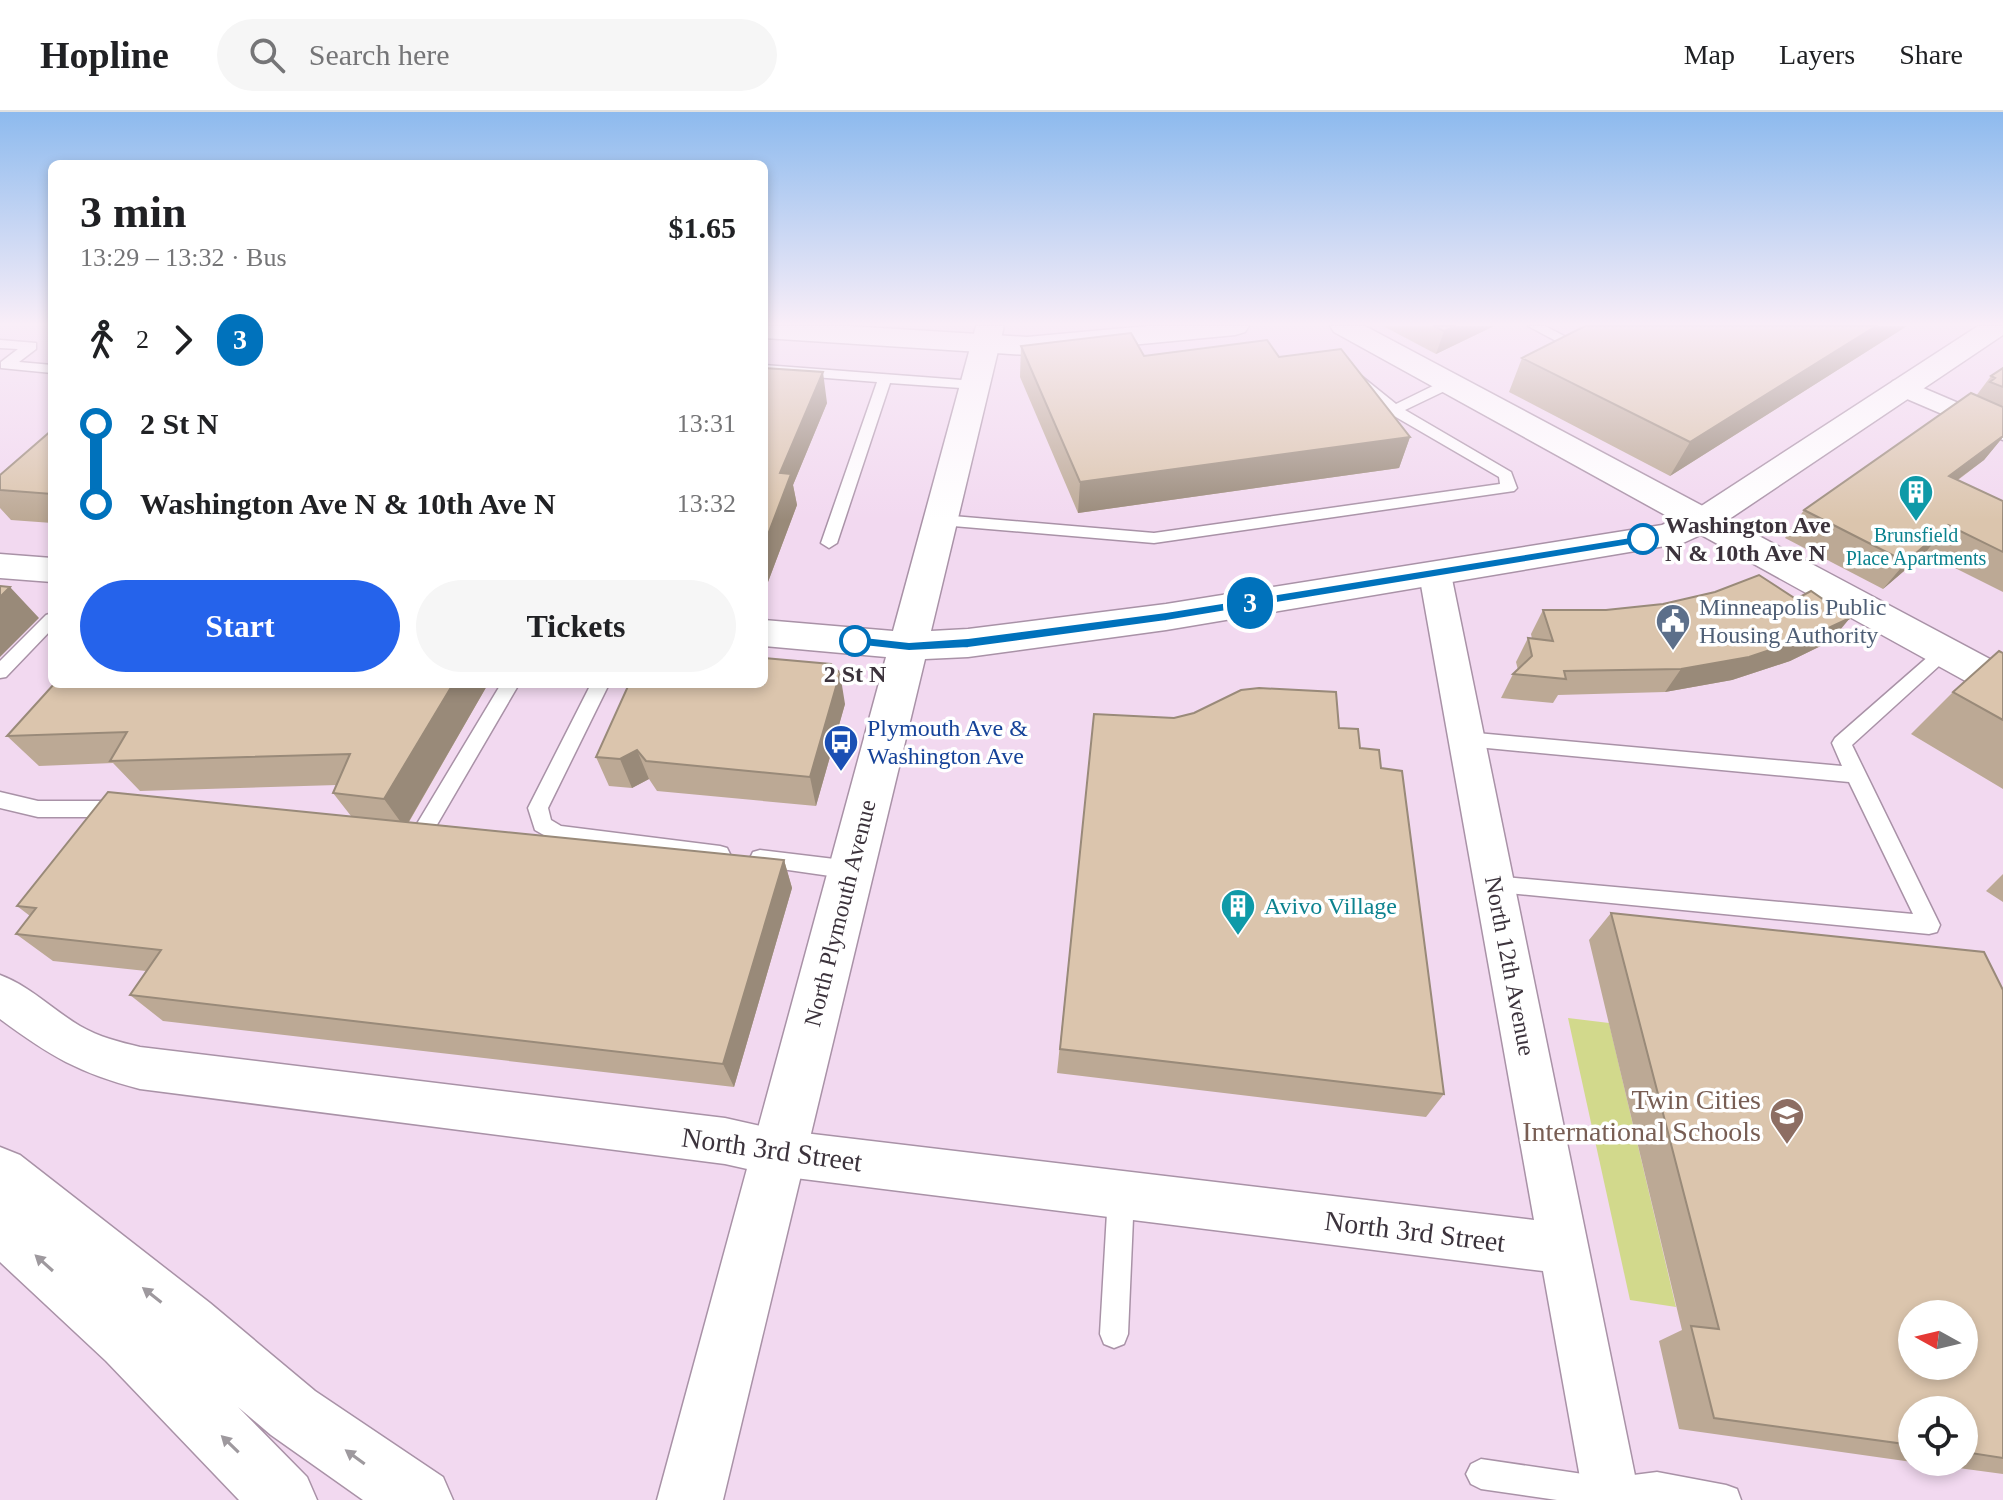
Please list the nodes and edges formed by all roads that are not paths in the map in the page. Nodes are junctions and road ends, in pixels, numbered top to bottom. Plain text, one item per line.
1 (881, 391) edge
2 (974, 391) edge
3 (1374, 391) edge
4 (1434, 391) edge
5 (1464, 391) edge
6 (1896, 391) edge
7 (1910, 391) edge
8 (1394, 410) junction
9 (2003, 432) edge
10 (941, 520) junction
11 (1704, 520) junction
12 (829, 543) dead end
13 (0, 566) edge
14 (48, 570) edge
15 (1435, 574) junction
16 (48, 623) edge
17 (768, 633) edge
18 (909, 646) junction
19 (1944, 652) junction
20 (0, 672) edge
21 (2003, 684) edge
22 (508, 688) edge
23 (598, 688) edge
24 (1466, 739) junction
25 (1855, 775) junction
26 (0, 800) edge
27 (133, 809) edge
28 (387, 838) edge
29 (851, 870) junction
30 (1494, 885) junction
31 (0, 994) edge
32 (779, 1153) junction
33 (0, 1175) edge
34 (1121, 1195) junction
35 (0, 1223) edge
36 (1564, 1249) junction
37 (1114, 1334) dead end
38 (1481, 1474) dead end
39 (1611, 1497) edge
40 (284, 1500) edge
41 (420, 1500) edge
42 (690, 1500) edge
43 (1726, 1500) edge

1 - 12 lane
2 - 10 main road, North Plymouth Avenue
3 - 8 lane
4 - 8 lane
5 - 11 main road
6 - 11 main road
7 - 9 street
8 - 10 lane
10 - 18 main road, North Plymouth Avenue
11 - 15 main road
11 - 19 main road
13 - 14 main road
15 - 18 main road
15 - 24 street, North 12th Avenue
16 - 20 lane
17 - 18 main road
18 - 29 main road, North Plymouth Avenue
19 - 21 main road
19 - 25 lane
22 - 28 lane
23 - 29 lane
24 - 25 lane
24 - 30 street, North 12th Avenue
25 - 30 lane
26 - 27 lane
29 - 32 main road, North Plymouth Avenue
30 - 36 street, North 12th Avenue
31 - 32 street, North 3rd Street
32 - 34 street, North 3rd Street
32 - 42 main road, North Plymouth Avenue
41 -> 33 main road
34 - 36 street, North 3rd Street
34 - 37 lane
40 -> 35 main road
36 - 39 street, North 12th Avenue
38 - 39 lane
39 - 43 lane

